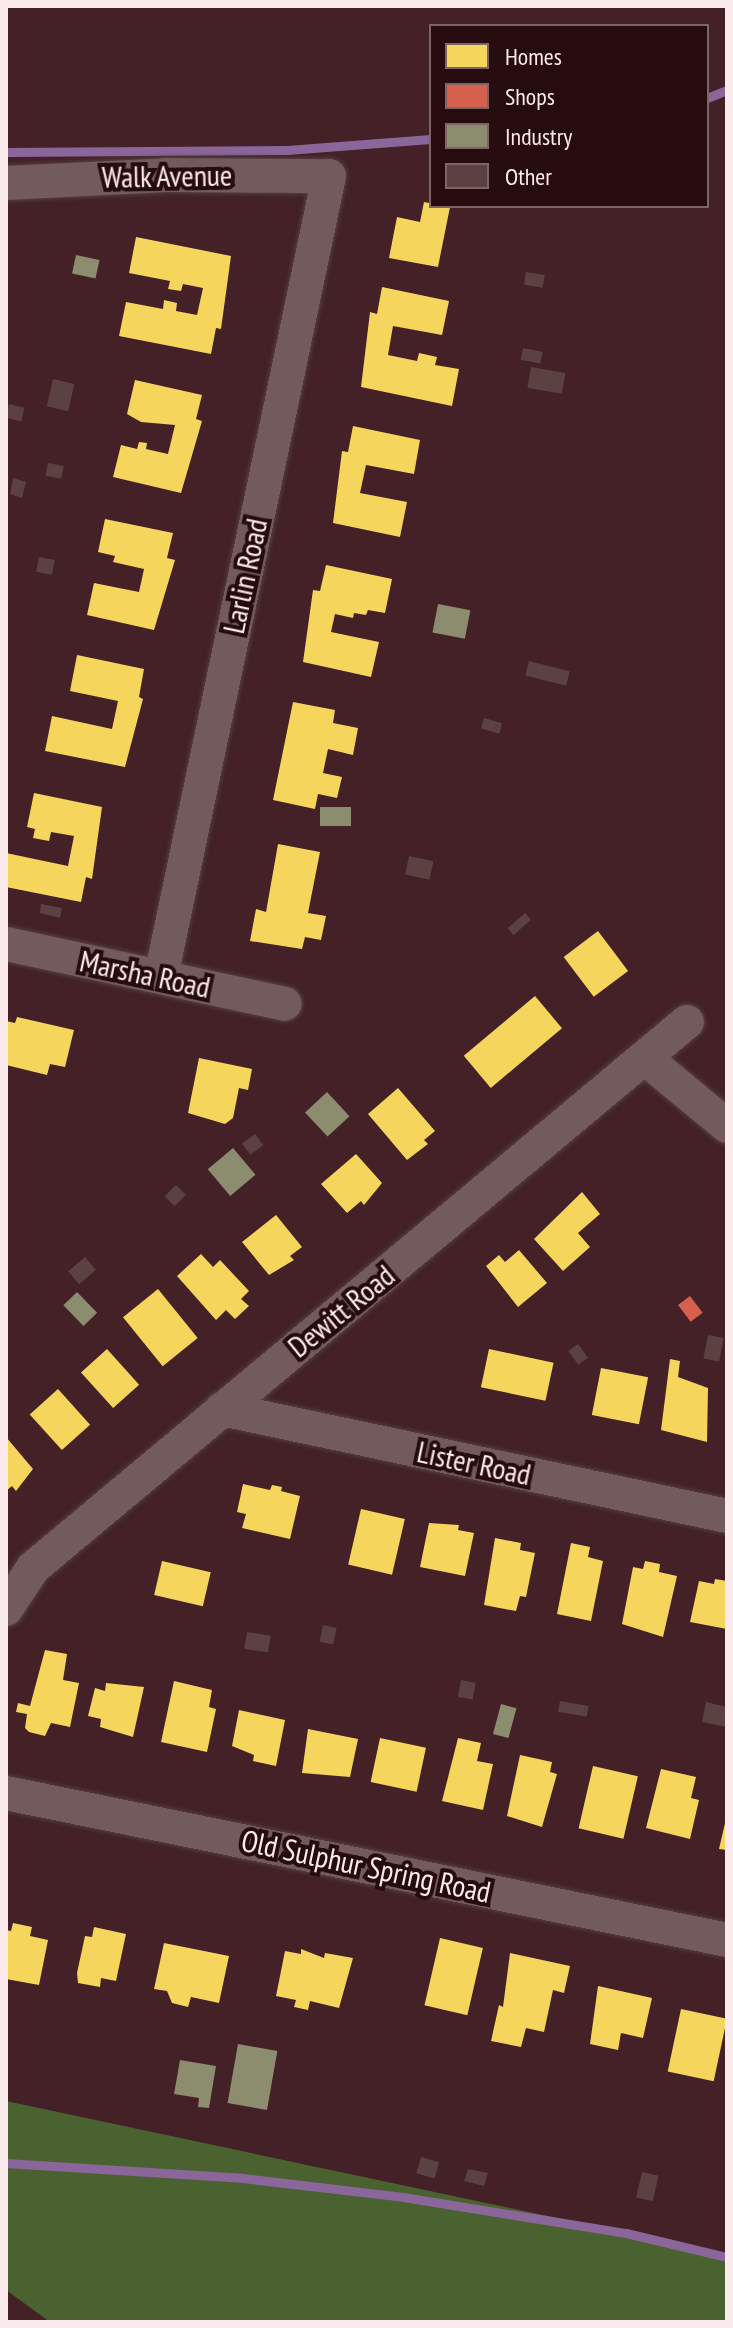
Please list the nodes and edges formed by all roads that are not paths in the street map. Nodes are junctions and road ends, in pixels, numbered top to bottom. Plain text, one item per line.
1 (329, 176) joint
2 (6, 183) edge
3 (6, 944) edge
4 (161, 977) junction
5 (285, 1004) dead end
6 (687, 1022) dead end
7 (646, 1059) junction
8 (727, 1126) edge
9 (222, 1409) junction
10 (727, 1516) edge
11 (6, 1609) edge
12 (6, 1793) edge
13 (727, 1940) edge

1 - 2 street, Walk Avenue
1 - 4 street, Larlin Road
3 - 4 street, Marsha Road
4 - 5 street, Marsha Road
6 - 7 street, Dewitt Road
7 - 8 street
7 - 9 street, Dewitt Road
9 - 10 street, Lister Road
9 - 11 street, Dewitt Road
12 - 13 street, Old Sulphur Spring Road

